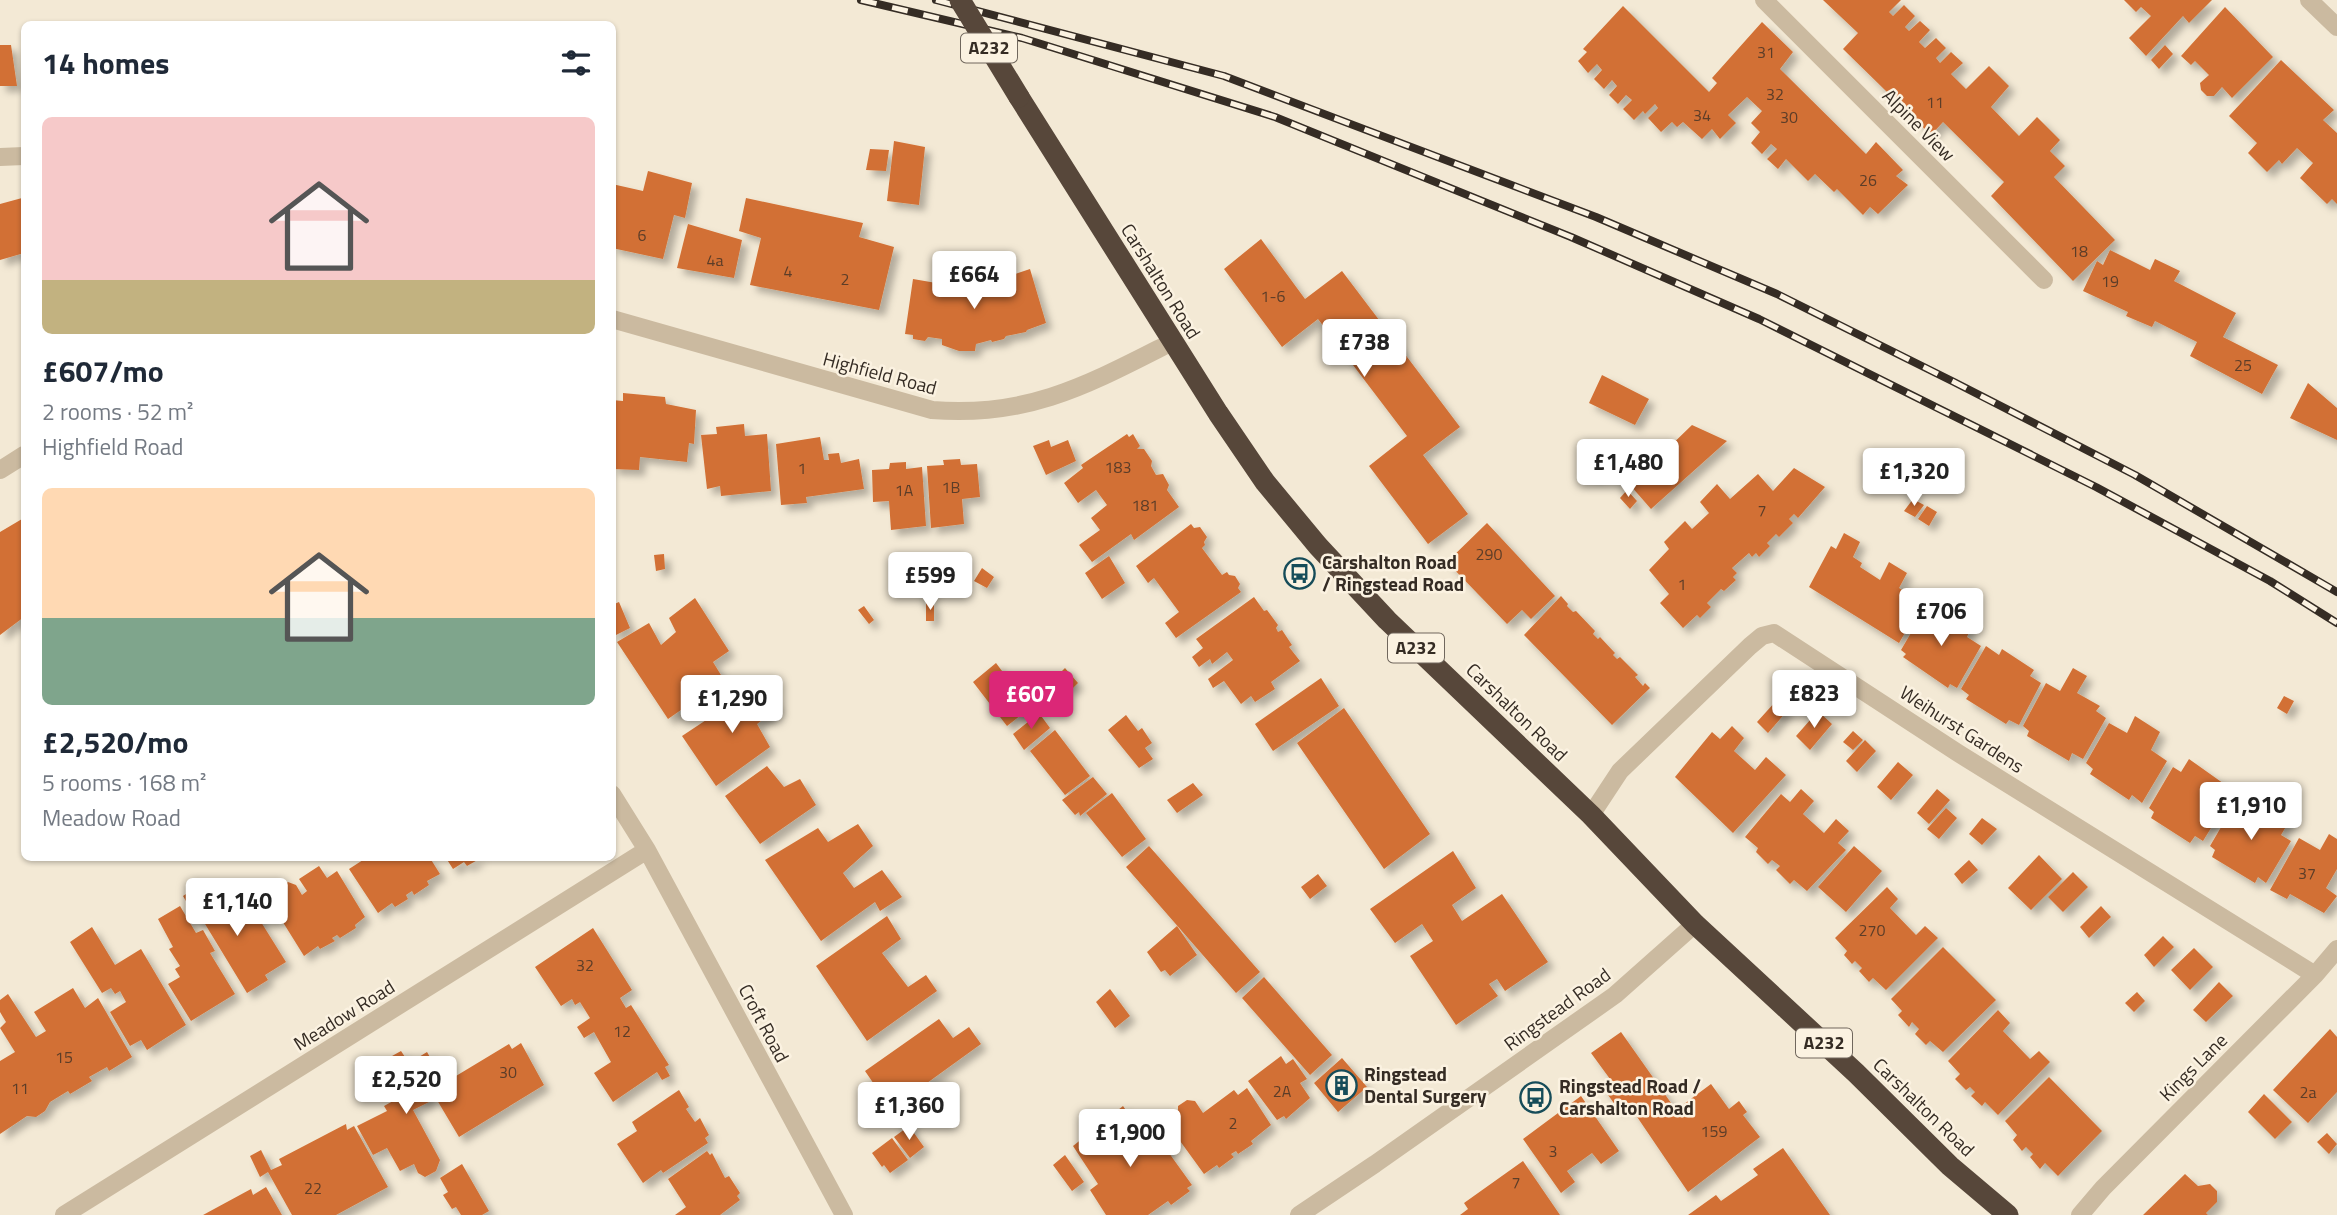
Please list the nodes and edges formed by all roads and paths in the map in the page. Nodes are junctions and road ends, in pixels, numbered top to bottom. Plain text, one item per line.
1 (960, 0) edge
2 (1764, 0) edge
3 (2309, 0) edge
4 (2337, 27) edge
5 (21, 156) edge
6 (0, 157) edge
7 (2044, 280) dead end
8 (616, 320) edge
9 (1172, 342) junction
10 (21, 457) edge
11 (0, 470) edge
12 (616, 800) edge
13 (1591, 815) junction
14 (647, 850) junction
15 (1695, 923) junction
16 (2337, 949) edge
17 (2315, 975) junction
18 (64, 1215) edge
19 (844, 1215) edge
20 (1299, 1215) edge
21 (2008, 1215) edge
22 (2080, 1215) edge

1 - 9 highway, Carshalton Road / A232, bridge
2 - 7 street, Alpine View
3 - 4 street
5 - 6 street
8 - 9 street, Highfield Road
9 - 13 highway, Carshalton Road / A232
10 - 11 street
12 - 14 street, Croft Road
13 - 15 highway, Carshalton Road / A232
13 - 17 street, Weihurst Gardens
14 - 18 street, Meadow Road
14 - 19 street, Croft Road
15 - 20 street, Ringstead Road
15 - 21 highway, Carshalton Road / A232
16 - 17 street, Kings Lane
17 - 22 street, Kings Lane

